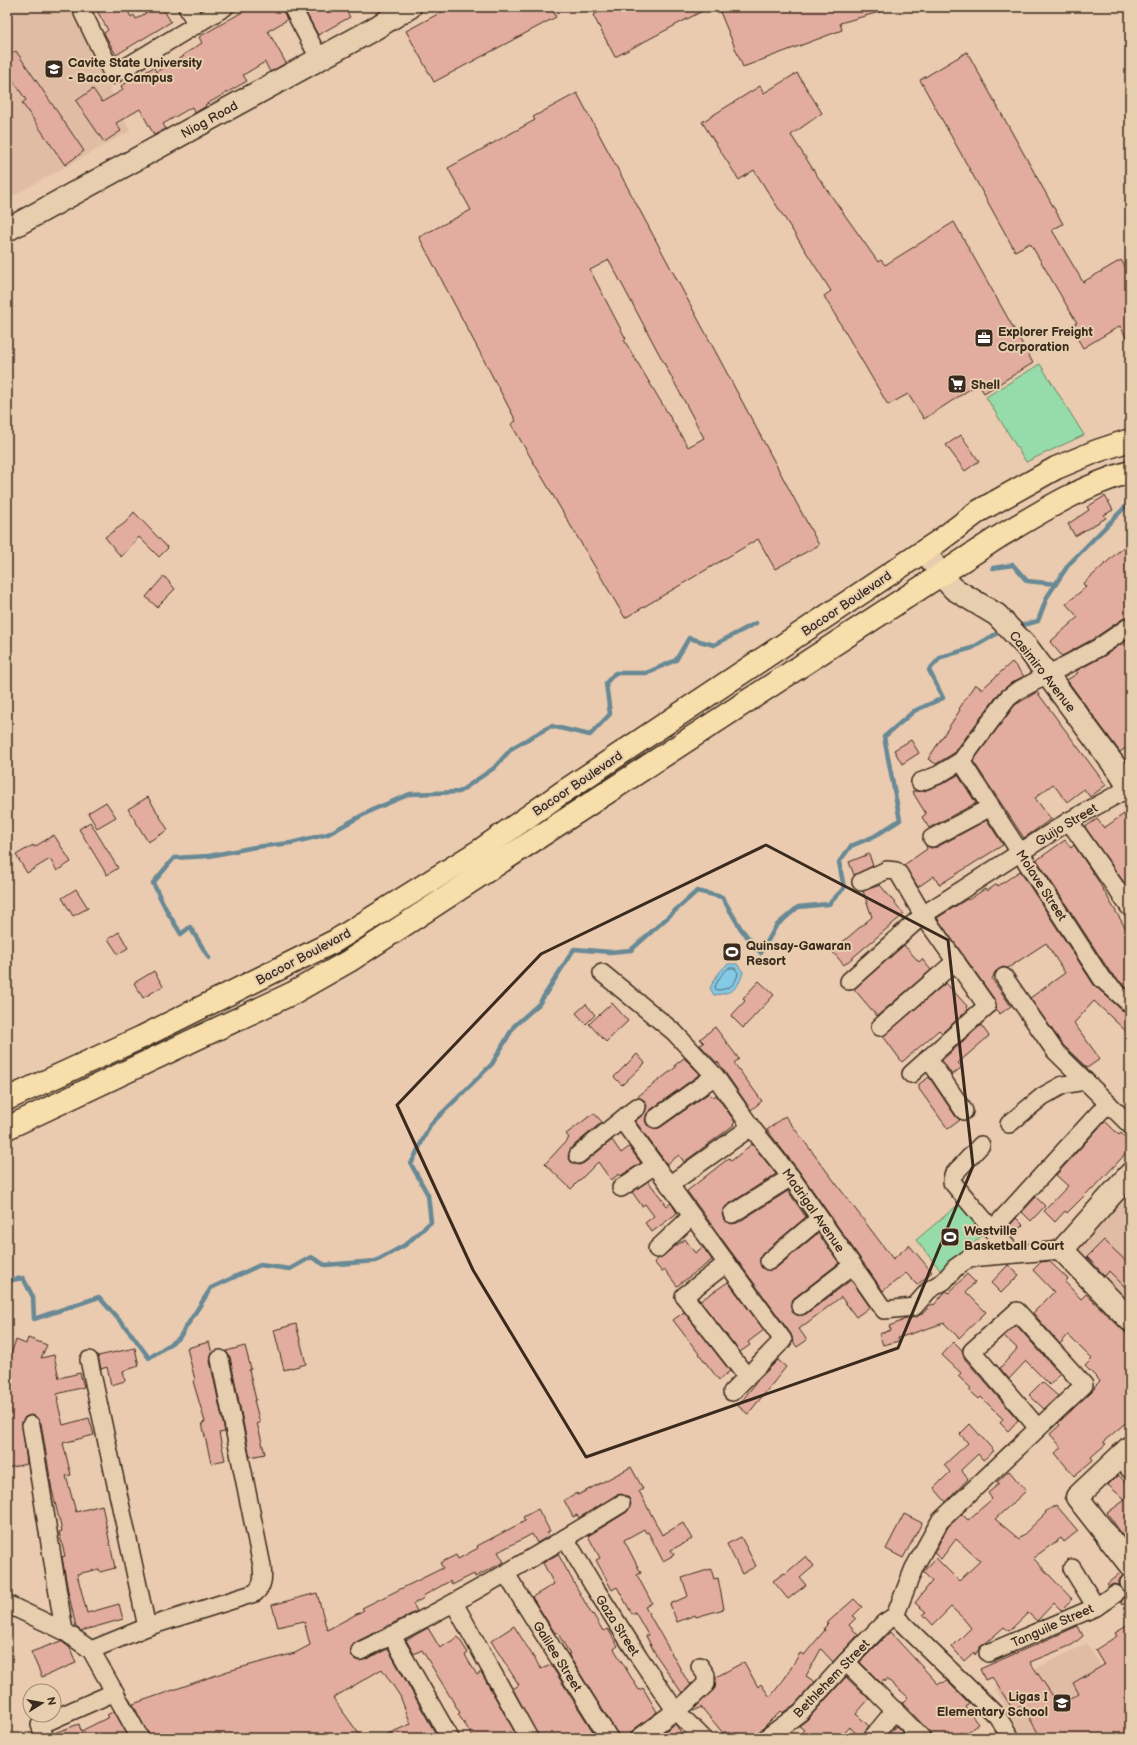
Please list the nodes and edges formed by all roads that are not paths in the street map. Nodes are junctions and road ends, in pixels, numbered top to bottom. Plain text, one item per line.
1 (187, 7) edge
2 (225, 7) edge
3 (292, 7) edge
4 (410, 7) edge
5 (83, 13) dead end
6 (197, 25) junction
7 (319, 58) junction
8 (7, 230) edge
9 (1130, 440) edge
10 (1130, 472) edge
11 (925, 550) junction
12 (940, 574) junction
13 (1130, 626) edge
14 (1047, 675) junction
15 (961, 761) junction
16 (1127, 779) edge
17 (920, 782) dead end
18 (991, 807) junction
19 (1069, 821) junction
20 (932, 838) dead end
21 (1020, 852) junction
22 (861, 882) dead end
23 (1130, 908) edge
24 (923, 915) junction
25 (956, 961) junction
26 (602, 973) dead end
27 (1004, 977) dead end
28 (849, 981) dead end
29 (1130, 1004) edge
30 (880, 1027) dead end
31 (928, 1058) junction
32 (910, 1074) dead end
33 (715, 1076) junction
34 (1086, 1081) junction
35 (7, 1099) edge
36 (1108, 1103) junction
37 (637, 1107) dead end
38 (964, 1111) dead end
39 (655, 1119) dead end
40 (622, 1120) junction
41 (1009, 1124) dead end
42 (1130, 1125) edge
43 (751, 1127) junction
44 (7, 1128) edge
45 (981, 1145) dead end
46 (578, 1155) dead end
47 (655, 1165) junction
48 (1130, 1174) edge
49 (791, 1177) junction
50 (669, 1185) junction
51 (621, 1188) dead end
52 (732, 1214) dead end
53 (692, 1216) junction
54 (819, 1219) junction
55 (992, 1230) junction
56 (657, 1249) dead end
57 (1062, 1250) junction
58 (1013, 1254) junction
59 (769, 1261) dead end
60 (727, 1263) junction
61 (853, 1265) junction
62 (800, 1306) dead end
63 (1130, 1320) edge
64 (220, 1359) dead end
65 (89, 1360) dead end
66 (747, 1377) junction
67 (732, 1392) dead end
68 (31, 1425) dead end
69 (1038, 1428) junction
70 (1126, 1458) edge
71 (621, 1504) dead end
72 (565, 1538) junction
73 (1072, 1568) dead end
74 (506, 1574) junction
75 (1130, 1577) edge
76 (1115, 1594) dead end
77 (454, 1603) junction
78 (7, 1604) edge
79 (1096, 1607) junction
80 (895, 1616) junction
81 (147, 1627) junction
82 (64, 1631) junction
83 (392, 1636) junction
84 (92, 1650) junction
85 (360, 1651) dead end
86 (988, 1653) dead end
87 (846, 1662) junction
88 (700, 1666) dead end
89 (115, 1692) junction
90 (676, 1710) junction
91 (895, 1710) junction
92 (44, 1738) edge
93 (140, 1738) edge
94 (450, 1738) edge
95 (529, 1738) edge
96 (609, 1738) edge
97 (639, 1738) edge
98 (703, 1738) edge
99 (766, 1738) edge
100 (872, 1738) edge
101 (922, 1738) edge
102 (1011, 1738) edge

1 - 6 street
2 - 6 street
3 - 7 street
4 - 7 street, Niog Road
5 - 6 street
7 - 8 street, Niog Road
9 - 11 main road, Bacoor Boulevard
10 - 12 main road, Bacoor Boulevard
11 - 12 street, Casimiro Avenue
11 - 35 main road, Bacoor Boulevard
12 - 14 street, Casimiro Avenue
12 - 44 main road, Bacoor Boulevard
13 - 14 street
14 - 15 street
14 - 16 street, Casimiro Avenue
15 - 17 street
15 - 18 street, Molave Street
16 - 19 street, Guijo Street
18 - 20 street
18 - 21 street, Molave Street
19 - 21 street, Guijo Street
19 - 23 street
21 - 24 street, Guijo Street
21 - 29 street, Molave Street
22 - 24 street
24 - 25 street
24 - 28 street, Guijo Street
25 - 30 street
25 - 31 street
26 - 33 street, Madrigal Avenue
27 - 34 street
31 - 32 street
31 - 38 street
33 - 39 street
33 - 43 street, Madrigal Avenue
34 - 36 street
34 - 41 street
36 - 42 street
36 - 55 street
37 - 40 street
40 - 46 street
40 - 47 street
43 - 49 street, Madrigal Avenue
43 - 50 street
45 - 55 street
47 - 50 street
47 - 51 street
48 - 57 street
49 - 52 street
49 - 54 street, Madrigal Avenue
50 - 53 street
53 - 56 street
53 - 60 street
54 - 59 street
54 - 61 street, Madrigal Avenue
55 - 58 street
57 - 58 street, Madrigal Avenue
57 - 63 street
58 - 61 street, Madrigal Avenue
60 - 66 street
60 - 66 street
61 - 62 street
64 - 81 street
65 - 81 street
66 - 67 street
68 - 82 street
69 - 69 street
69 - 80 street
70 - 75 street
71 - 72 street
72 - 74 street
72 - 90 street, Gaza Street
73 - 79 street
74 - 77 street
74 - 96 street, Galilee Street
76 - 79 street, Tanguile Street
77 - 83 street
77 - 95 street
78 - 82 street
79 - 86 street, Tanguile Street
80 - 87 street, Bethlehem Street
80 - 102 street
81 - 84 street
82 - 84 street
83 - 85 street
83 - 94 street
84 - 89 street
87 - 91 street
87 - 99 street, Bethlehem Street
88 - 90 street
89 - 92 street
89 - 93 street
90 - 97 street
90 - 98 street, Gaza Street
91 - 100 street
91 - 101 street

